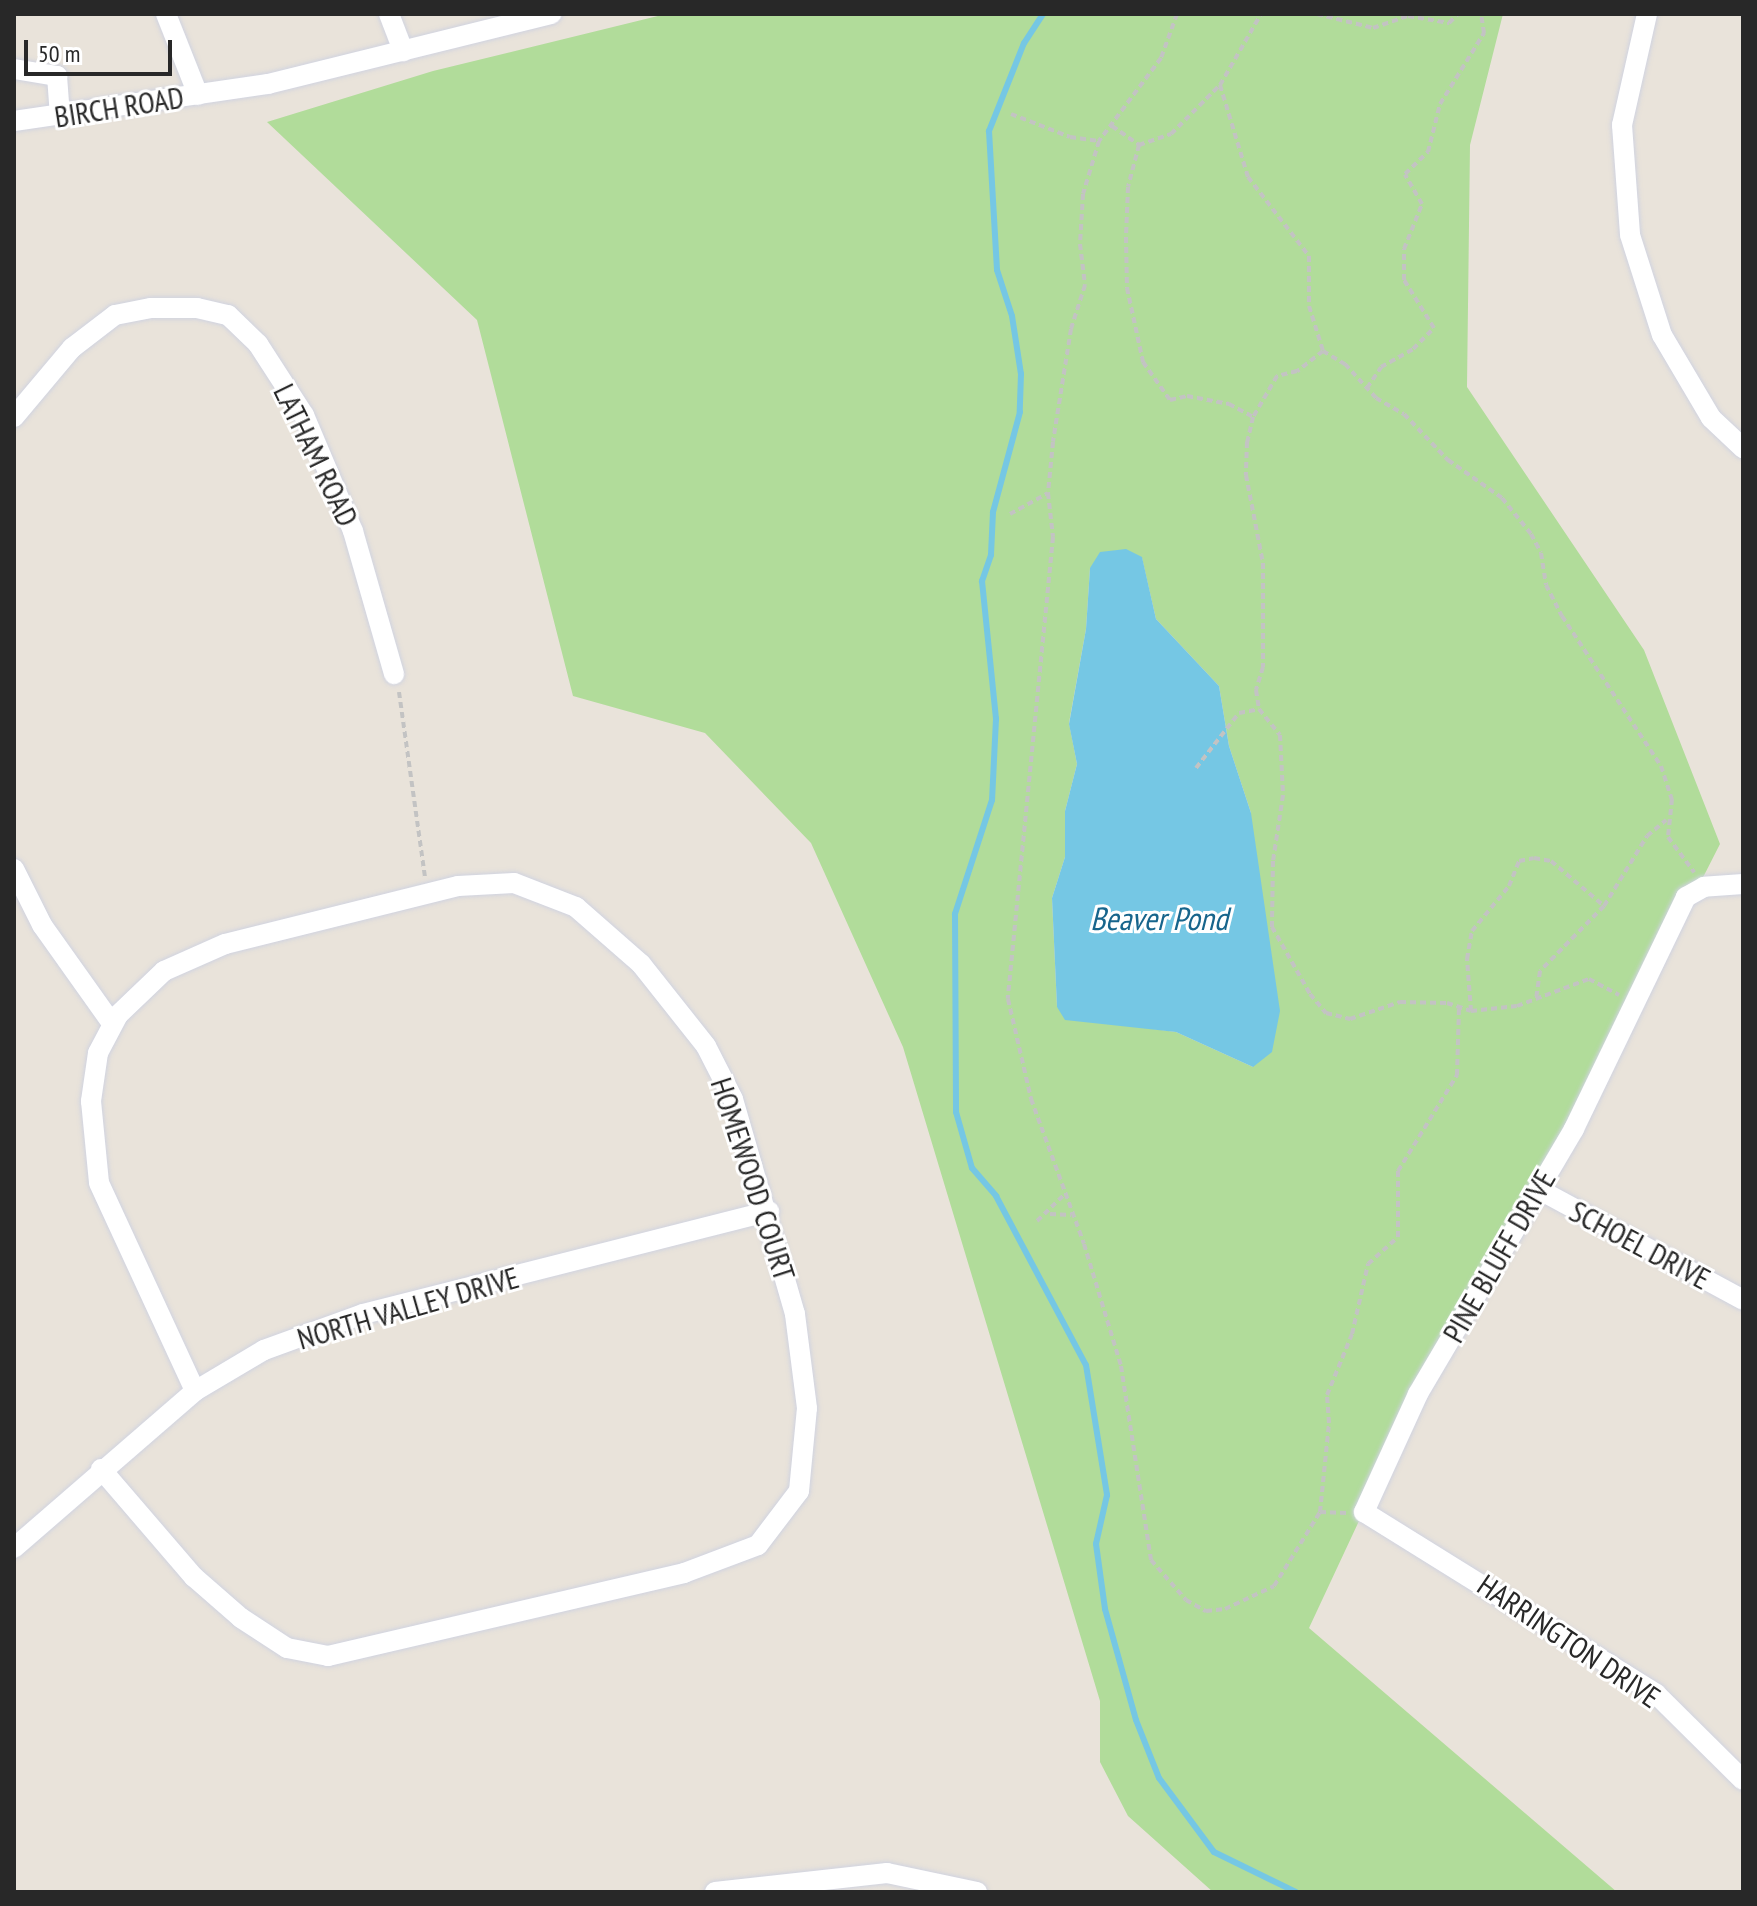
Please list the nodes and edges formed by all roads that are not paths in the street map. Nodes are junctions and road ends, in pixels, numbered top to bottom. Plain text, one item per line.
1 (166, 14) edge
2 (389, 14) edge
3 (551, 14) edge
4 (1647, 14) edge
5 (403, 51) junction
6 (14, 69) edge
7 (198, 95) junction
8 (60, 116) junction
9 (14, 121) edge
10 (14, 417) edge
11 (1743, 448) edge
12 (394, 674) dead end
13 (14, 869) edge
14 (1743, 884) edge
15 (111, 1022) junction
16 (1538, 1189) junction
17 (769, 1211) junction
18 (1743, 1300) edge
19 (195, 1391) junction
20 (101, 1469) junction
21 (14, 1548) edge
22 (1463, 1571) joint
23 (1743, 1780) edge
24 (715, 1892) edge
25 (977, 1892) edge

1 - 7 street
2 - 5 street
3 - 5 street, BIRCH ROAD
4 - 11 street
5 - 7 street, BIRCH ROAD
6 - 8 street
7 - 8 street, BIRCH ROAD
8 - 9 street, BIRCH ROAD
10 - 12 street, LATHAM ROAD
13 - 15 street
14 - 16 street, PINE BLUFF DRIVE
15 - 17 street, HOMEWOOD COURT
15 - 19 street, HOMEWOOD COURT
16 - 18 street, SCHOEL DRIVE
16 - 22 street, PINE BLUFF DRIVE
17 - 19 street, NORTH VALLEY DRIVE
17 - 20 street, HOMEWOOD COURT
19 - 20 street, NORTH VALLEY DRIVE
20 - 21 street, NORTH VALLEY DRIVE
22 - 23 street, HARRINGTON DRIVE
24 - 25 street

